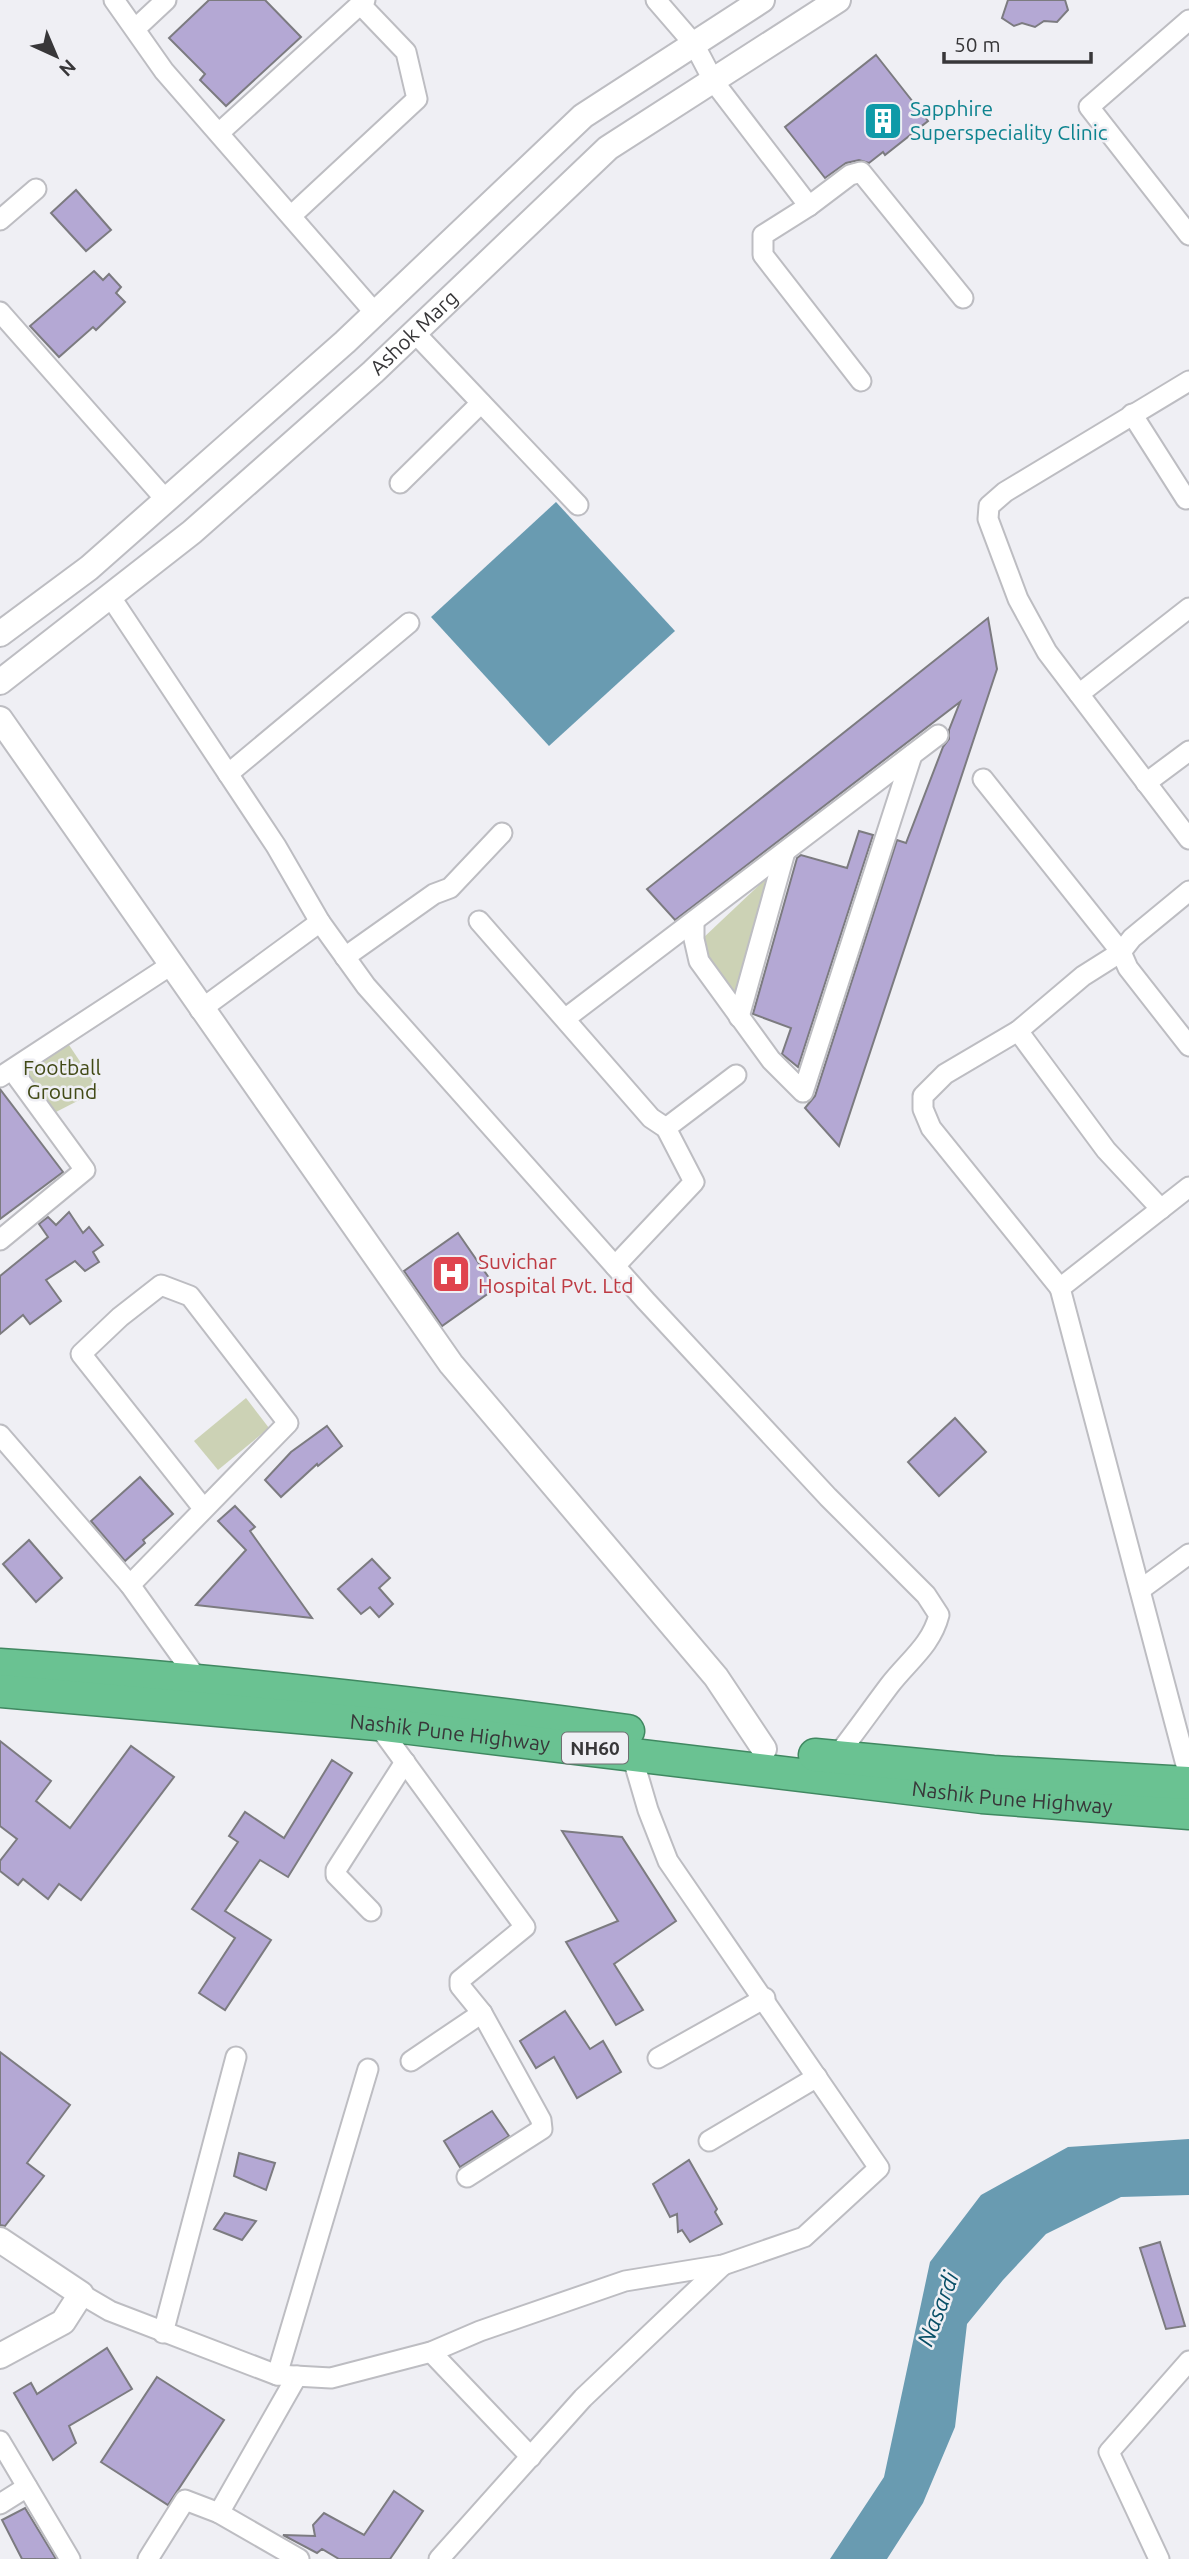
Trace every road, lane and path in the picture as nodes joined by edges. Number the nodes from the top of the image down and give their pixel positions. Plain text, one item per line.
1 (114, 0) edge
2 (166, 0) edge
3 (656, 0) edge
4 (762, 0) edge
5 (838, 0) edge
6 (363, 2) edge
7 (1189, 20) edge
8 (135, 29) junction
9 (694, 44) junction
10 (714, 82) junction
11 (219, 133) junction
12 (36, 189) dead end
13 (809, 206) junction
14 (291, 216) junction
15 (0, 220) edge
16 (1189, 235) edge
17 (963, 298) dead end
18 (0, 312) edge
19 (375, 313) junction
20 (414, 332) junction
21 (861, 381) dead end
22 (1189, 381) edge
23 (481, 403) junction
24 (1132, 414) junction
25 (400, 483) dead end
26 (1186, 499) dead end
27 (166, 500) junction
28 (578, 505) dead end
29 (110, 596) junction
30 (1189, 608) edge
31 (409, 623) dead end
32 (0, 634) edge
33 (0, 682) edge
34 (1079, 694) junction
35 (0, 719) edge
36 (938, 735) dead end
37 (1189, 751) edge
38 (912, 755) junction
39 (228, 774) junction
40 (983, 779) dead end
41 (1146, 783) junction
42 (502, 833) dead end
43 (1189, 839) edge
44 (785, 852) junction
45 (1189, 891) edge
46 (694, 920) junction
47 (479, 921) dead end
48 (320, 922) junction
49 (1121, 952) junction
50 (345, 957) junction
51 (171, 965) junction
52 (200, 1010) junction
53 (565, 1017) junction
54 (739, 1017) junction
55 (1018, 1031) junction
56 (1189, 1046) edge
57 (6, 1074) edge
58 (736, 1075) dead end
59 (666, 1128) junction
60 (1189, 1187) edge
61 (1161, 1209) junction
62 (0, 1240) edge
63 (615, 1266) junction
64 (1060, 1288) junction
65 (0, 1435) edge
66 (203, 1508) junction
67 (1189, 1554) edge
68 (130, 1585) junction
69 (1140, 1590) junction
70 (0, 1665) edge
71 (198, 1680) junction
72 (0, 1691) edge
73 (377, 1724) junction
74 (764, 1749) junction
75 (631, 1752) junction
76 (405, 1762) junction
77 (835, 1768) junction
78 (1189, 1776) edge
79 (1189, 1783) edge
80 (1189, 1813) edge
81 (371, 1911) dead end
82 (765, 1998) junction
83 (482, 2013) junction
84 (236, 2057) dead end
85 (658, 2058) dead end
86 (411, 2061) dead end
87 (368, 2069) dead end
88 (817, 2077) junction
89 (709, 2141) dead end
90 (467, 2177) dead end
91 (0, 2240) edge
92 (723, 2265) junction
93 (81, 2294) junction
94 (163, 2333) junction
95 (432, 2352) junction
96 (0, 2356) edge
97 (1189, 2361) edge
98 (277, 2375) junction
99 (297, 2376) junction
100 (0, 2441) edge
101 (531, 2457) junction
102 (27, 2487) junction
103 (0, 2504) edge
104 (219, 2513) junction
105 (70, 2559) edge
106 (148, 2559) edge
107 (299, 2559) edge
108 (439, 2559) edge
109 (1158, 2559) edge

1 - 8 street
2 - 8 street
3 - 9 street
4 - 9 street, Ashok Marg
5 - 10 street, Ashok Marg
6 - 11 street
6 - 14 street
7 - 16 street
8 - 11 street
9 - 10 street
9 - 19 street, Ashok Marg
10 - 13 street
10 - 20 street, Ashok Marg
11 - 14 street
12 - 15 street
13 - 17 street
13 - 21 street
14 - 19 street
18 - 27 street
19 - 27 street, Ashok Marg
20 - 23 street
20 - 29 street, Ashok Marg
22 - 24 street
23 - 25 street
23 - 28 street
24 - 26 street
24 - 34 street
27 - 32 street, Ashok Marg
29 - 33 street, Ashok Marg
29 - 39 street
30 - 34 street
31 - 39 street
34 - 41 street
35 - 51 street
36 - 38 street
37 - 41 street
38 - 44 street
38 - 54 street
39 - 48 street
40 - 49 street
41 - 43 street
42 - 50 street
44 - 46 street
44 - 54 street
45 - 49 street
46 - 53 street
46 - 54 street
47 - 53 street
48 - 50 street
48 - 52 street
49 - 55 street
49 - 56 street
50 - 63 street
51 - 52 street
51 - 57 street
52 - 74 street
53 - 59 street
55 - 61 street
55 - 64 street
57 - 62 street
58 - 59 street
59 - 63 street
60 - 61 street
61 - 64 street
63 - 77 street
64 - 69 street
65 - 68 street
66 - 66 street
66 - 68 street
67 - 69 street
68 - 71 street
69 - 78 street
70 - 71 highway, Nashik Pune Highway / NH60
71 - 74 highway, Nashik Pune Highway / NH60
72 - 73 highway, Nashik Pune Highway / NH60
73 - 75 highway, Nashik Pune Highway / NH60
73 - 76 street
74 - 77 highway, Nashik Pune Highway / NH60
75 - 77 highway, Nashik Pune Highway / NH60
75 - 82 street
76 - 81 street
76 - 83 street
77 - 79 highway, Nashik Pune Highway / NH60
77 - 80 highway, Nashik Pune Highway / NH60
82 - 85 street
82 - 88 street
83 - 86 street
83 - 90 street
84 - 94 street
87 - 98 street
88 - 89 street
88 - 92 street
91 - 93 street
92 - 95 street
92 - 101 street
93 - 94 street
93 - 96 street
94 - 98 street
95 - 99 street
95 - 101 street
97 - 109 street
98 - 99 street
99 - 104 street
100 - 102 street
101 - 108 street
102 - 103 street
102 - 105 street
104 - 106 street
104 - 107 street

